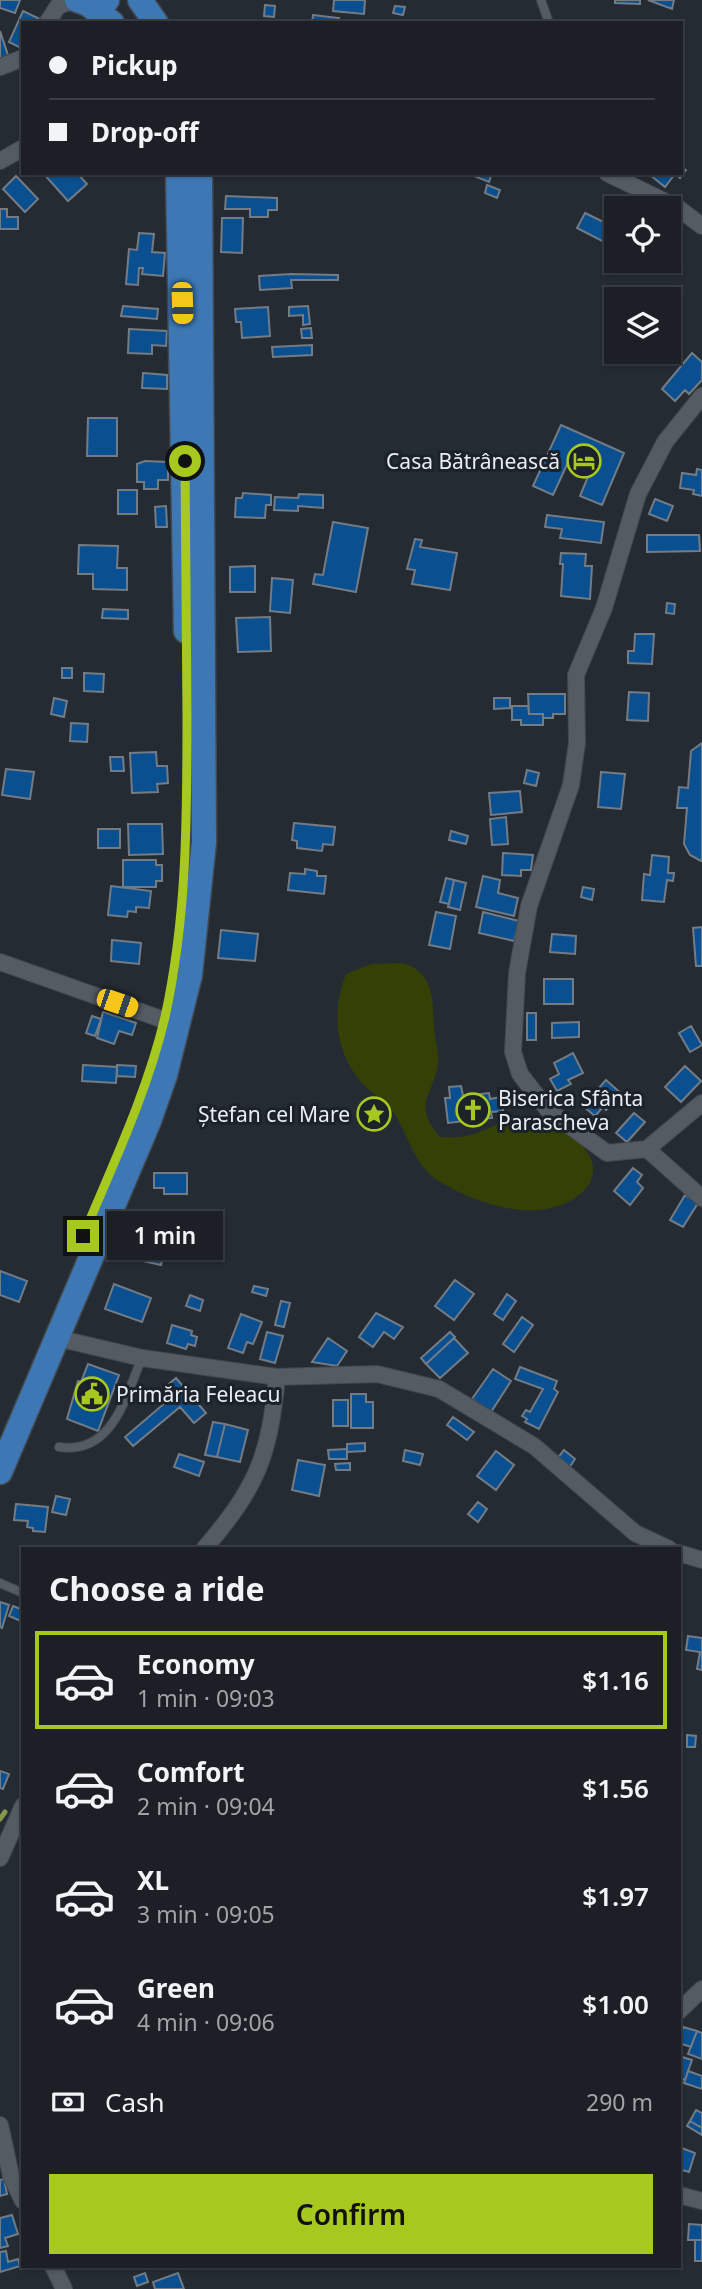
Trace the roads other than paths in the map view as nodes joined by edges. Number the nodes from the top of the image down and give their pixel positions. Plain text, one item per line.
1 (140, 0) edge
2 (541, 0) edge
3 (87, 1) edge
4 (48, 21) edge
5 (110, 21) edge
6 (155, 21) edge
7 (548, 21) edge
8 (21, 59) edge
9 (0, 67) edge
10 (21, 149) edge
11 (0, 161) edge
12 (178, 175) edge
13 (200, 175) edge
14 (611, 175) edge
15 (702, 226) edge
16 (702, 396) edge
17 (0, 962) edge
18 (164, 1020) junction
19 (702, 1103) edge
20 (647, 1149) junction
21 (702, 1198) edge
22 (57, 1338) junction
23 (142, 1358) junction
24 (277, 1377) junction
25 (0, 1429) edge
26 (59, 1447) dead end
27 (0, 1472) edge
28 (209, 1545) edge
29 (665, 1547) edge
30 (681, 1554) edge
31 (702, 1560) edge
32 (0, 1583) edge
33 (21, 1592) edge
34 (21, 1811) edge
35 (0, 1858) edge
36 (702, 1989) edge
37 (681, 2009) edge
38 (0, 2125) edge
39 (681, 2196) edge
40 (21, 2197) edge
41 (702, 2201) edge
42 (54, 2268) edge
43 (64, 2289) edge

1 - 6 main road
2 - 7 lane
3 - 4 street
3 - 5 main road
8 - 9 street
10 - 11 street
12 - 18 main road
13 - 22 main road
14 - 15 street
16 - 20 street
17 - 18 street
18 - 25 main road
19 - 20 street
20 - 21 street
22 - 23 street
22 - 27 main road
23 - 24 street
23 - 26 lane
24 - 28 street
24 - 29 street
30 - 31 street
32 - 33 lane
34 - 35 street
36 - 37 street
38 - 40 street
39 - 41 street
42 - 43 street

